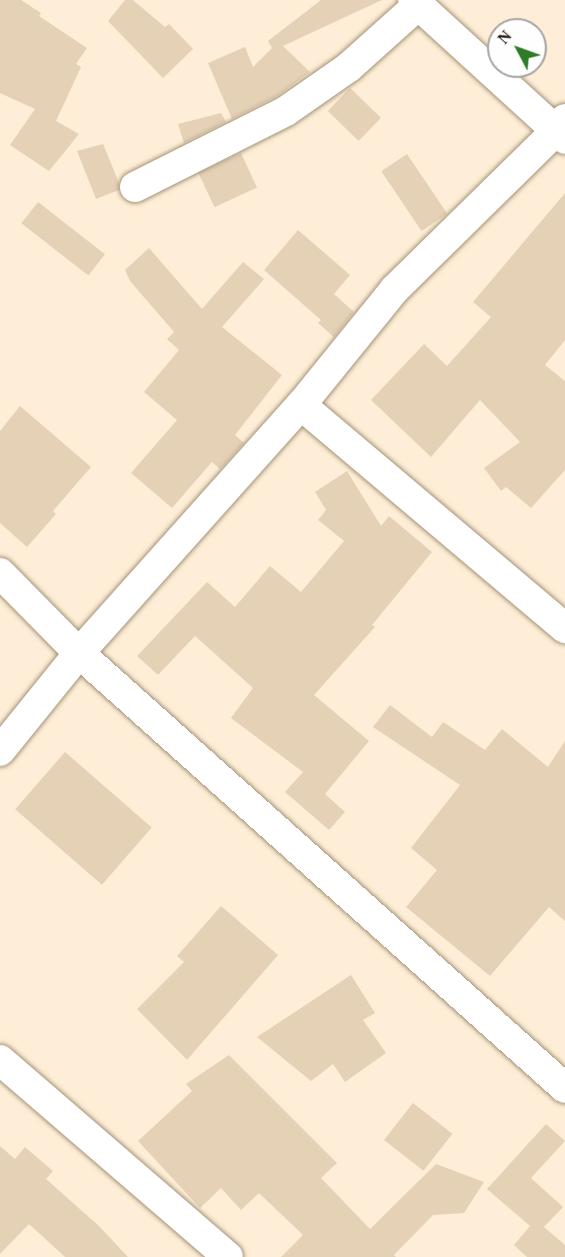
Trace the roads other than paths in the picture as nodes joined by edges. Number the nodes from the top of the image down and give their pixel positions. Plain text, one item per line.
1 (416, 2) edge
2 (562, 129) edge
3 (135, 187) dead end
4 (301, 405) junction
5 (0, 573) edge
6 (565, 628) edge
7 (79, 653) junction
8 (0, 751) edge
9 (0, 1060) edge
10 (565, 1089) edge
11 (228, 1257) edge

1 - 2 street
1 - 3 street
2 - 4 street
4 - 6 street
4 - 7 street
5 - 7 street
7 - 8 street
7 - 10 street
9 - 11 street

